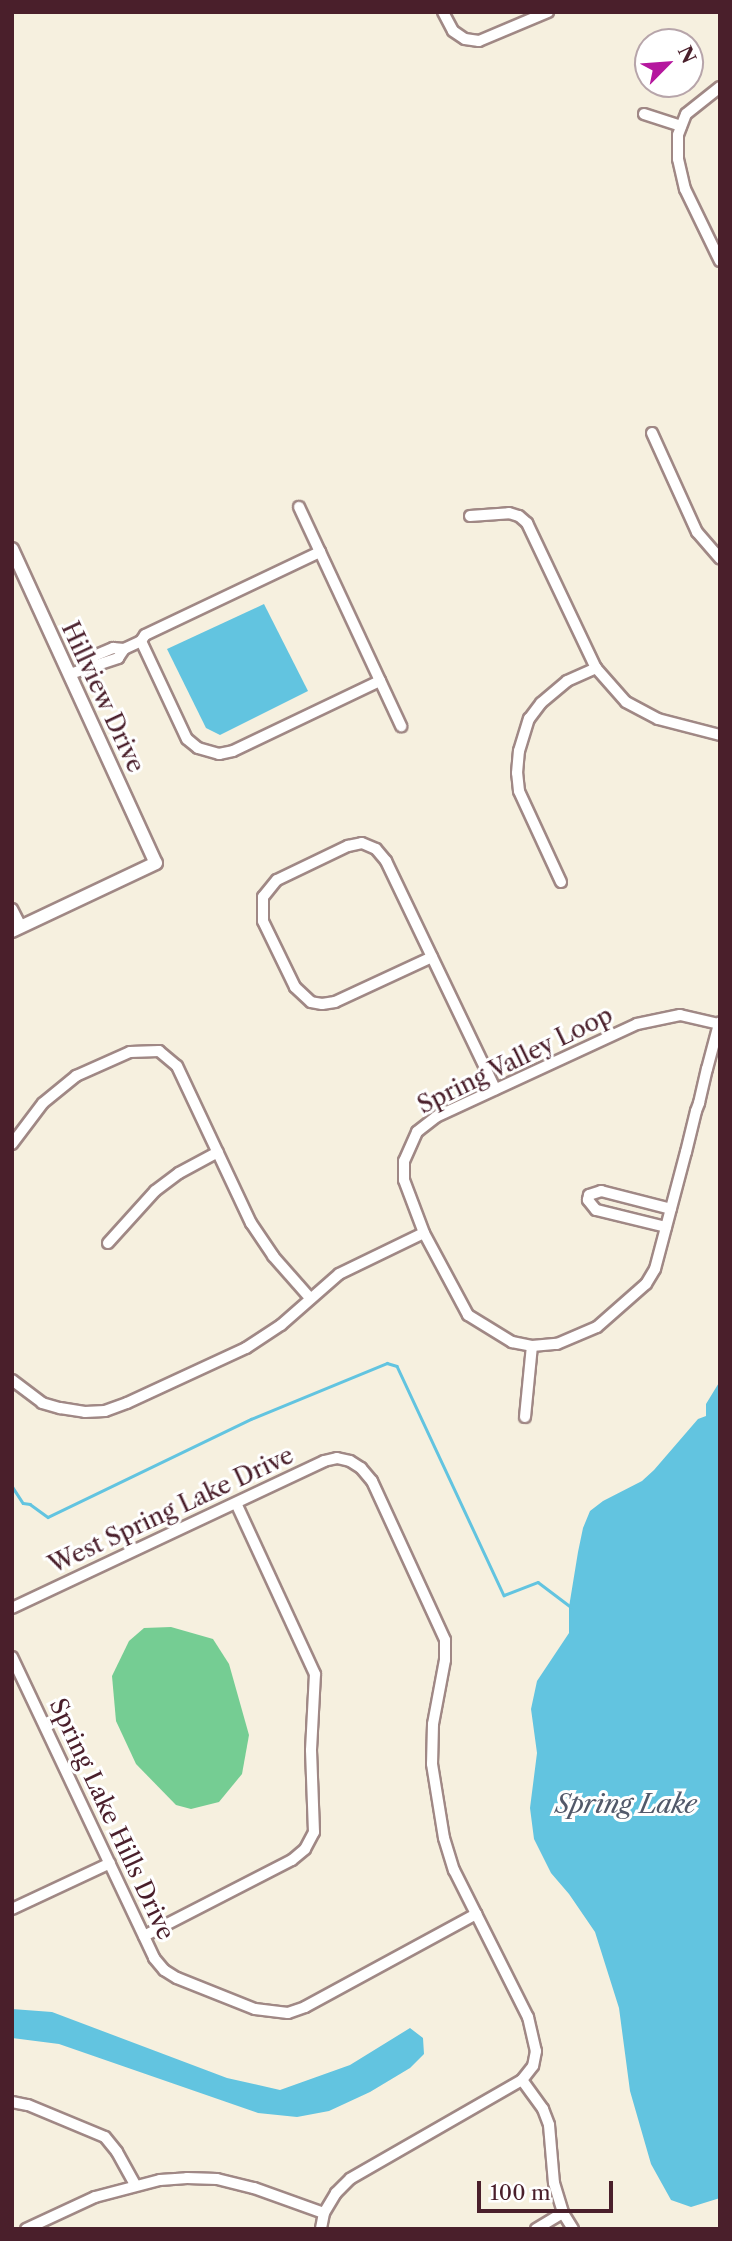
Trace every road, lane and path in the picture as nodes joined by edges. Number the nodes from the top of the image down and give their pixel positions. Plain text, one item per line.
1 (443, 12) edge
2 (548, 12) edge
3 (720, 87) edge
4 (643, 114) dead end
5 (681, 126) junction
6 (720, 261) edge
7 (652, 433) dead end
8 (299, 507) dead end
9 (470, 516) dead end
10 (12, 549) edge
11 (320, 552) junction
12 (720, 558) edge
13 (141, 641) junction
14 (596, 668) junction
15 (70, 674) junction
16 (380, 681) junction
17 (401, 726) dead end
18 (720, 735) edge
19 (561, 882) dead end
20 (12, 909) edge
21 (17, 929) edge
22 (432, 957) junction
23 (719, 1023) edge
24 (495, 1089) junction
25 (12, 1144) edge
26 (218, 1152) junction
27 (671, 1209) junction
28 (666, 1227) junction
29 (424, 1233) junction
30 (108, 1243) dead end
31 (310, 1298) junction
32 (532, 1346) junction
33 (12, 1380) edge
34 (525, 1417) dead end
35 (236, 1503) junction
36 (12, 1608) edge
37 (12, 1657) edge
38 (110, 1863) junction
39 (12, 1909) edge
40 (476, 1914) junction
41 (144, 1936) junction
42 (522, 2080) junction
43 (12, 2102) edge
44 (135, 2185) junction
45 (324, 2213) junction
46 (563, 2213) junction
47 (26, 2229) edge
48 (321, 2229) edge
49 (536, 2229) edge
50 (573, 2229) edge

1 - 2 street
3 - 5 street
4 - 5 street
5 - 6 street
7 - 12 street
8 - 11 street
9 - 14 street
10 - 15 street, Hillview Drive
11 - 13 street
11 - 16 street
13 - 15 street
13 - 16 street
14 - 18 street
14 - 19 street
15 - 21 street, Hillview Drive
16 - 17 street
20 - 21 street
22 - 22 street
22 - 24 street
23 - 24 street, Spring Valley Loop
23 - 27 street, Spring Valley Loop
24 - 29 street, Spring Valley Loop
25 - 26 street
26 - 30 street
26 - 31 street
27 - 28 street, Spring Valley Loop
27 - 28 street
28 - 32 street, Spring Valley Loop
29 - 31 street
29 - 32 street, Spring Valley Loop
31 - 33 street
32 - 34 street
35 - 36 street, West Spring Lake Drive
35 - 40 street, West Spring Lake Drive
35 - 41 street
37 - 38 street, Spring Lake Hills Drive
38 - 39 street
38 - 41 street, Spring Lake Hills Drive
40 - 41 street, Spring Lake Hills Drive
40 - 42 street
42 - 45 street
42 - 46 street
43 - 44 street
44 - 45 street
44 - 47 street
45 - 48 street
46 - 49 street
46 - 50 street

